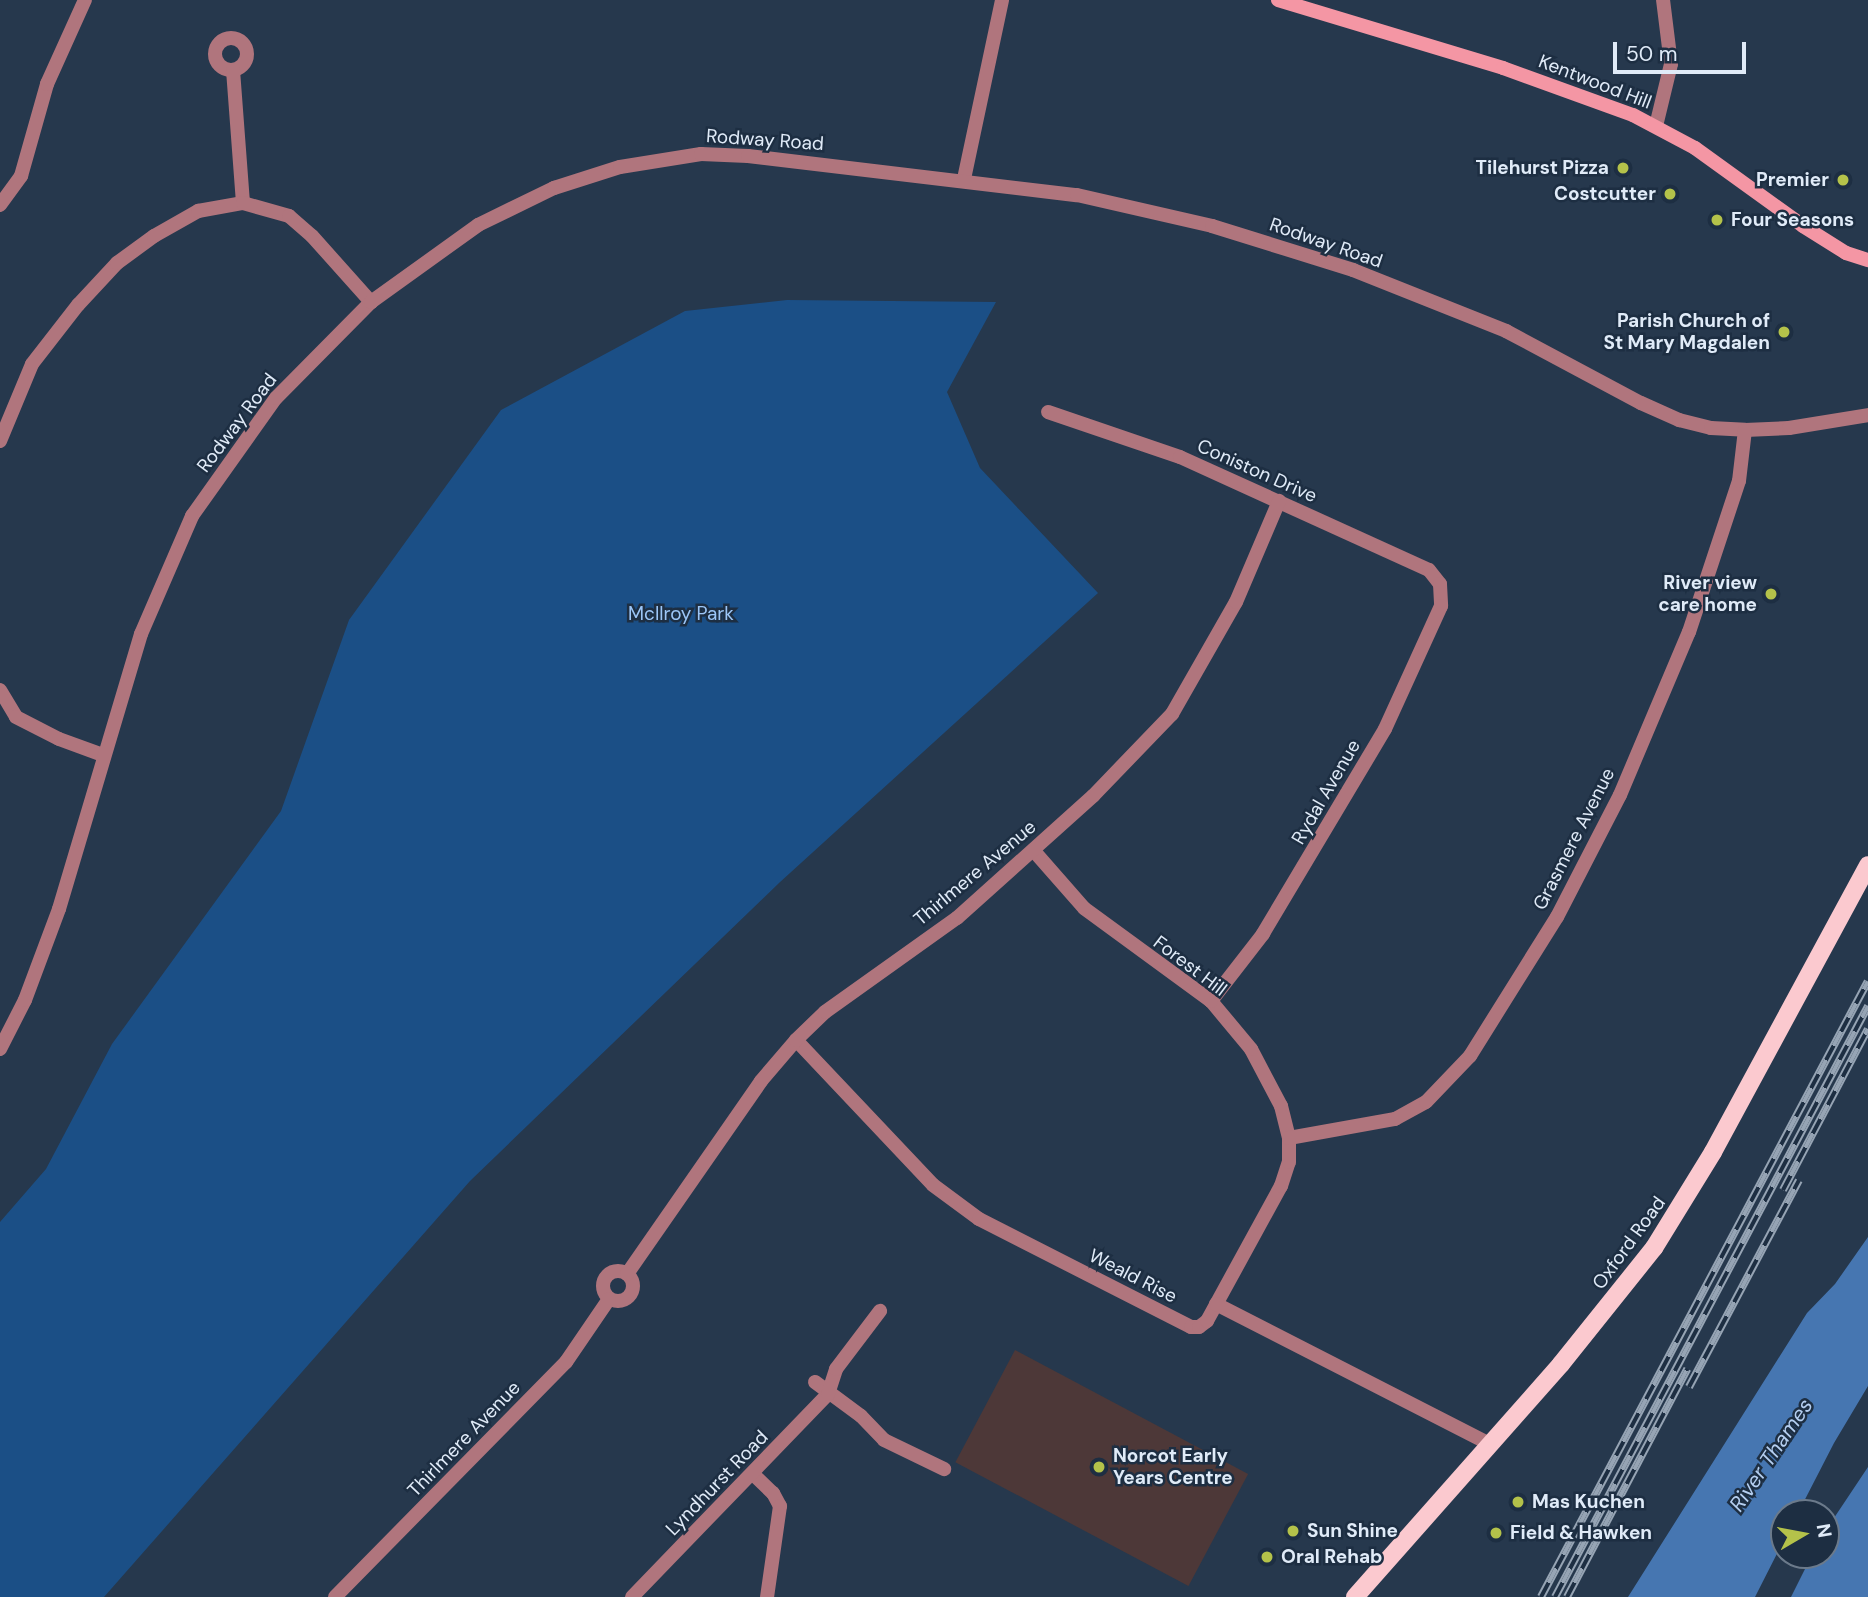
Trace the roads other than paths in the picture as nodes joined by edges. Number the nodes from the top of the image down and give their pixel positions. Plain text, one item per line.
1 (85, 0) edge
2 (1002, 0) edge
3 (1663, 0) edge
4 (1283, 1) edge
5 (233, 70) dead end
6 (1656, 126) junction
7 (964, 179) junction
8 (243, 202) junction
9 (0, 205) edge
10 (1868, 260) edge
11 (371, 302) junction
12 (1048, 412) dead end
13 (1863, 416) edge
14 (1745, 430) junction
15 (0, 441) edge
16 (1279, 501) junction
17 (1440, 584) joint
18 (0, 690) edge
19 (103, 755) junction
20 (1032, 850) junction
21 (1868, 865) edge
22 (1210, 1001) junction
23 (796, 1040) junction
24 (0, 1049) edge
25 (1289, 1138) junction
26 (627, 1274) junction
27 (609, 1299) junction
28 (1216, 1304) junction
29 (880, 1311) dead end
30 (815, 1382) dead end
31 (828, 1394) junction
32 (1490, 1444) junction
33 (944, 1469) dead end
34 (753, 1474) junction
35 (335, 1597) edge
36 (632, 1597) edge
37 (767, 1597) edge
38 (1355, 1597) edge

1 - 9 street
2 - 7 street
3 - 6 street
4 - 6 street, Kentwood Hill
5 - 8 street
6 - 10 street, Kentwood Hill
7 - 11 street, Rodway Road
7 - 14 street, Rodway Road
8 - 11 street
8 - 15 street
11 - 19 street, Rodway Road
12 - 16 street, Coniston Drive
13 - 14 street, Rodway Road
14 - 25 street, Grasmere Avenue
16 - 17 street, Coniston Drive
16 - 20 street, Thirlmere Avenue
17 - 22 street, Rydal Avenue
18 - 19 street
19 - 24 street, Rodway Road
20 - 22 street, Forest Hill
20 - 23 street, Thirlmere Avenue
21 - 32 main road, Oxford Road
22 - 25 street, Forest Hill
23 - 26 street, Thirlmere Avenue
23 - 28 street, Weald Rise
25 - 28 street, Weald Rise
26 - 27 street, Thirlmere Avenue
26 - 27 street, Thirlmere Avenue
27 - 35 street, Thirlmere Avenue
28 - 32 street
29 - 31 street, Lyndhurst Road
30 - 31 street
31 - 33 street
31 - 34 street, Lyndhurst Road
32 - 38 main road, Oxford Road
34 - 36 street, Lyndhurst Road
34 - 37 street

